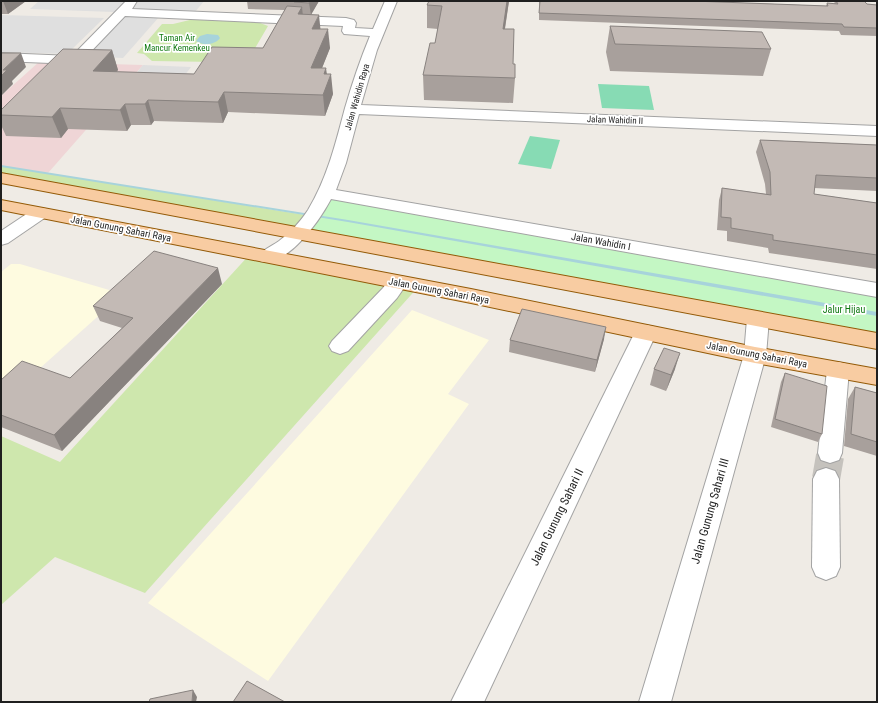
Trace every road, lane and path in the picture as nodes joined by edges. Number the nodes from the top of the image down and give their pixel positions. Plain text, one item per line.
1 (133, 1) edge
2 (391, 1) edge
3 (122, 12) junction
4 (358, 15) dead end
5 (310, 19) junction
6 (378, 33) junction
7 (1, 57) edge
8 (352, 109) junction
9 (877, 132) edge
10 (1, 178) edge
11 (325, 193) junction
12 (1, 205) edge
13 (40, 213) junction
14 (307, 223) junction
15 (1, 239) edge
16 (267, 257) junction
17 (398, 282) junction
18 (877, 290) edge
19 (758, 319) junction
20 (646, 332) junction
21 (877, 341) edge
22 (340, 346) dead end
23 (755, 355) junction
24 (838, 370) junction
25 (877, 377) edge
26 (830, 453) tunnel mouth
27 (826, 480) tunnel mouth
28 (826, 567) dead end
29 (467, 702) edge
30 (655, 702) edge

1 - 3 street
2 - 6 street, Jalan Wahidin Raya
3 - 5 street
3 - 7 street
4 - 5 street
5 - 6 street
6 - 8 street, Jalan Wahidin Raya
8 - 9 street, Jalan Wahidin II
8 - 11 street, Jalan Wahidin Raya
10 - 14 main road
11 - 14 street, Jalan Wahidin Raya
11 - 18 street, Jalan Wahidin I
12 - 13 main road, Jalan Gunung Sahari Raya
13 - 15 street
13 - 16 main road, Jalan Gunung Sahari Raya
14 - 16 street, Jalan Wahidin Raya
14 - 19 main road
16 - 17 main road, Jalan Gunung Sahari Raya
17 - 20 main road, Jalan Gunung Sahari Raya
17 - 22 street
19 - 21 main road
19 - 23 street, Jalan Gunung Sahari III
20 - 23 main road, Jalan Gunung Sahari Raya
20 - 29 street, Jalan Gunung Sahari II
23 - 24 main road, Jalan Gunung Sahari Raya
23 - 30 street, Jalan Gunung Sahari III
24 - 25 main road, Jalan Gunung Sahari Raya
24 - 26 street
27 - 28 street

